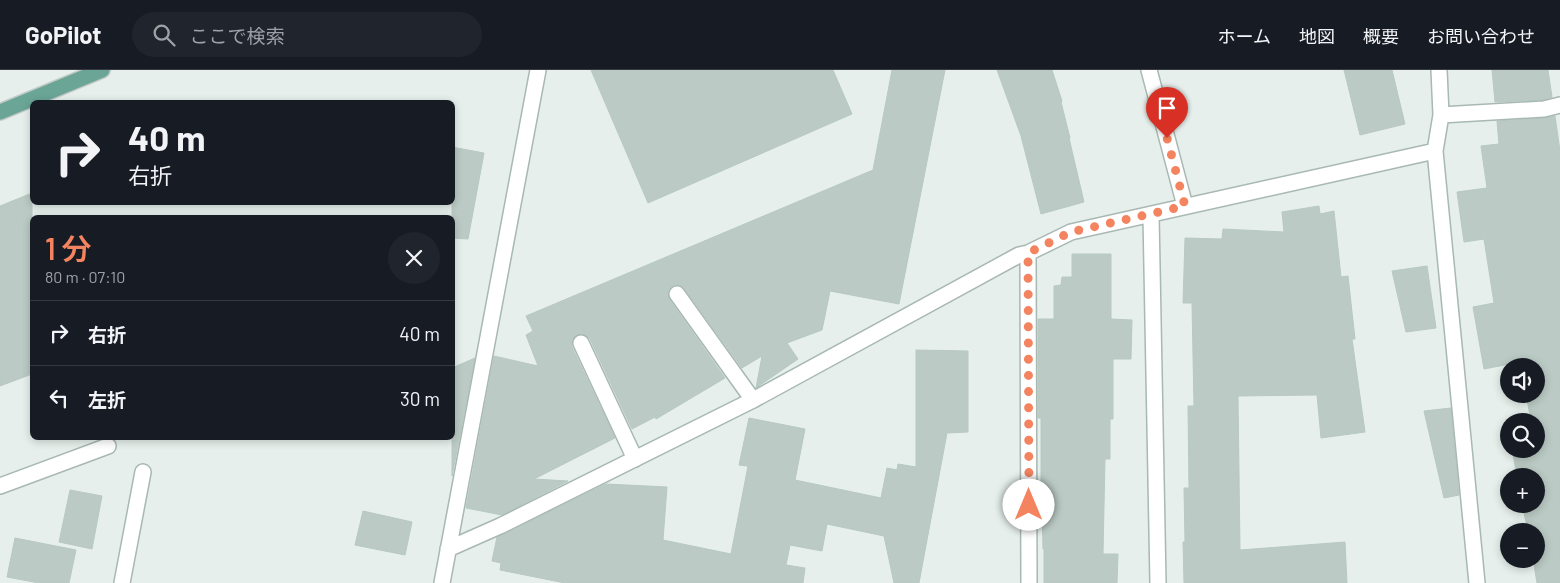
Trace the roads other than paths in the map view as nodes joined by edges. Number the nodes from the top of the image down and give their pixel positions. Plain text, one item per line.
1 (102, 70) edge
2 (538, 70) edge
3 (1149, 70) edge
4 (1439, 70) edge
5 (1560, 105) edge
6 (0, 112) edge
7 (1441, 114) junction
8 (1435, 151) junction
9 (1185, 206) junction
10 (1151, 216) junction
11 (1028, 253) junction
12 (677, 294) dead end
13 (581, 343) dead end
14 (753, 400) junction
15 (108, 446) dead end
16 (635, 459) junction
17 (143, 472) dead end
18 (0, 486) edge
19 (448, 549) junction
20 (122, 583) edge
21 (442, 583) edge
22 (1029, 583) edge
23 (1158, 583) edge
24 (1477, 583) edge

1 - 6 main road
2 - 19 street
3 - 9 street
4 - 7 street
5 - 7 street
7 - 8 street
8 - 9 street
8 - 24 street
9 - 10 street
10 - 11 street
10 - 23 street
11 - 14 street
11 - 22 street
12 - 14 street
13 - 16 street
14 - 16 street
15 - 18 street
16 - 19 street
17 - 20 street
19 - 21 street

